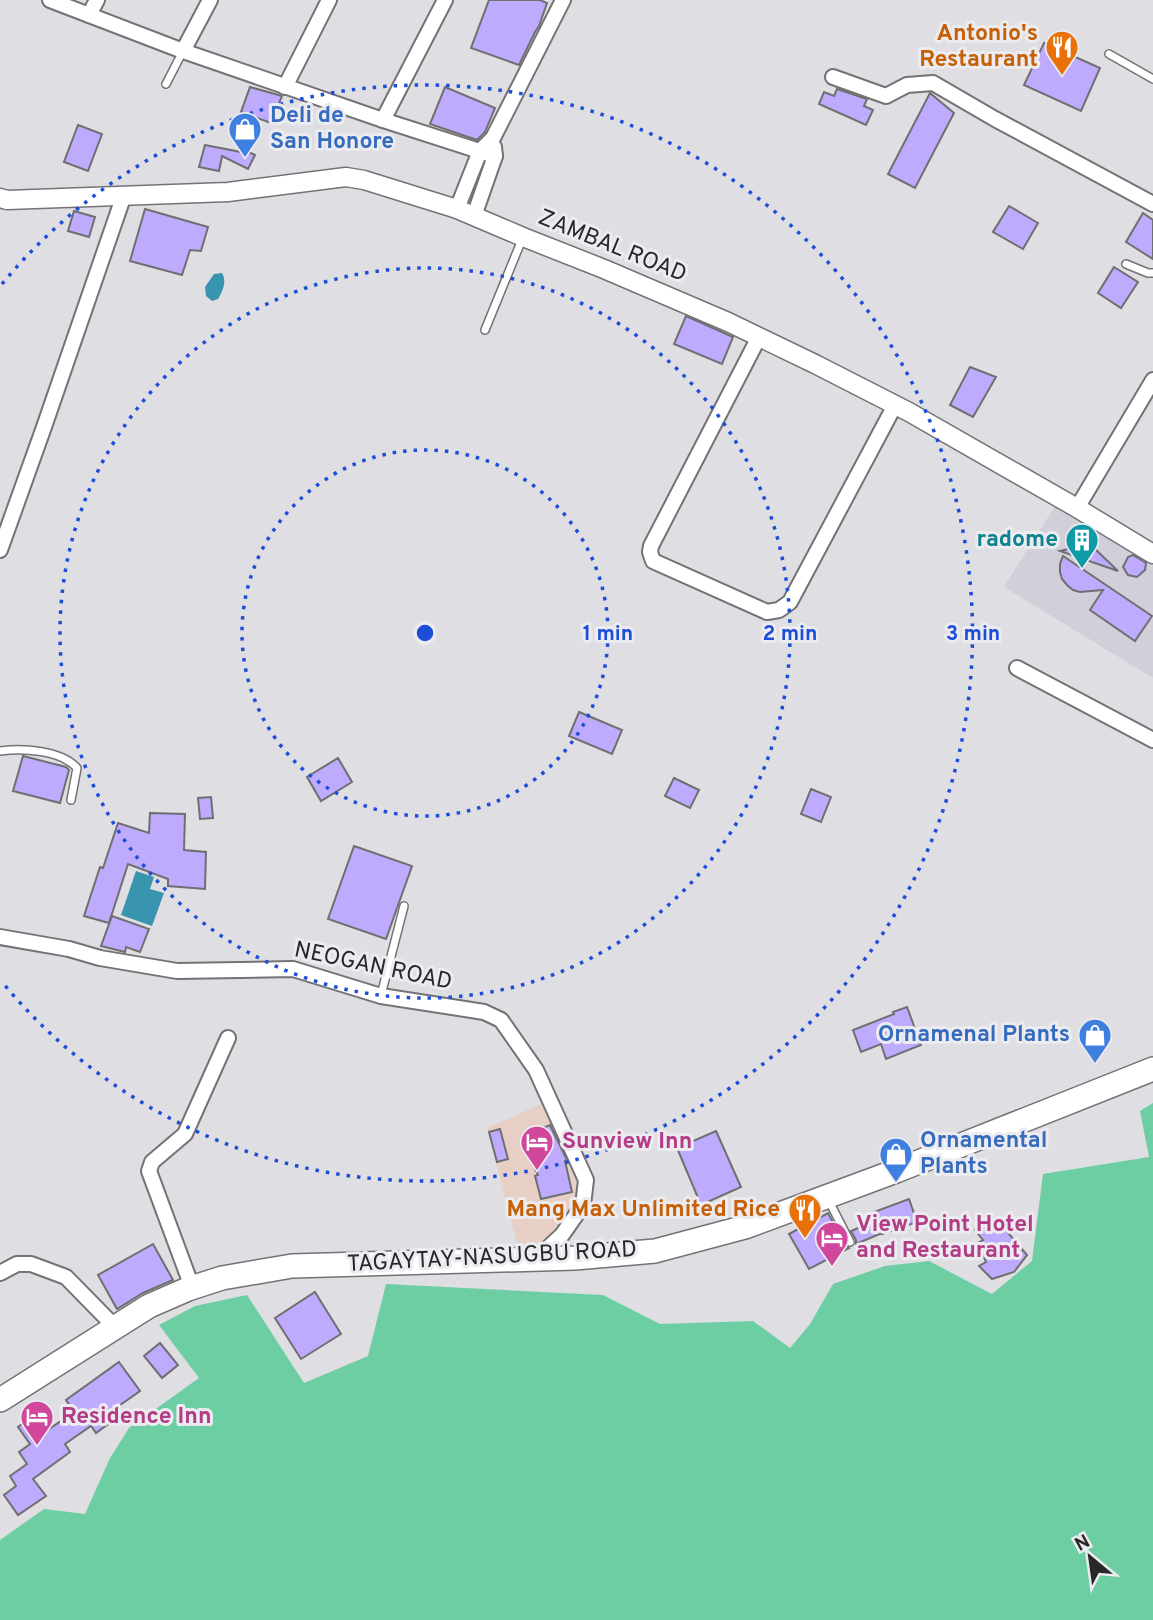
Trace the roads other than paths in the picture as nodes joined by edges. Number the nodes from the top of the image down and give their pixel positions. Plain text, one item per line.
1 (50, 0) edge
2 (97, 0) edge
3 (209, 0) edge
4 (328, 0) edge
5 (445, 0) edge
6 (563, 0) edge
7 (89, 15) junction
8 (183, 51) junction
9 (1109, 54) dead end
10 (833, 77) dead end
11 (1153, 79) edge
12 (166, 83) dead end
13 (285, 87) junction
14 (383, 120) junction
15 (487, 153) junction
16 (124, 195) junction
17 (0, 198) edge
18 (1153, 205) edge
19 (457, 209) junction
20 (474, 216) junction
21 (523, 237) junction
22 (1126, 264) dead end
23 (1153, 273) edge
24 (485, 330) dead end
25 (759, 337) junction
26 (1153, 380) edge
27 (895, 405) junction
28 (1077, 508) junction
29 (0, 550) edge
30 (1153, 554) edge
31 (1017, 668) dead end
32 (1153, 740) edge
33 (0, 751) edge
34 (71, 800) dead end
35 (404, 906) dead end
36 (0, 937) edge
37 (381, 996) junction
38 (229, 1038) dead end
39 (1153, 1069) edge
40 (827, 1197) junction
41 (850, 1242) dead end
42 (536, 1259) junction
43 (0, 1273) edge
44 (192, 1287) junction
45 (115, 1327) junction
46 (0, 1400) edge

1 - 7 street
2 - 7 street
3 - 8 street
4 - 13 street
5 - 14 street
6 - 15 street
7 - 8 street
8 - 12 lane
8 - 13 street
9 - 11 lane
10 - 18 street
13 - 14 street
14 - 15 street
15 - 19 street
15 - 20 street
16 - 17 street, ZAMBAL ROAD
16 - 19 street, ZAMBAL ROAD
16 - 29 street
19 - 20 street, ZAMBAL ROAD
20 - 21 street, ZAMBAL ROAD
21 - 24 lane
21 - 25 street, ZAMBAL ROAD
22 - 23 lane
25 - 27 street, ZAMBAL ROAD
25 - 27 street
26 - 28 street
27 - 28 street, ZAMBAL ROAD
28 - 30 street, ZAMBAL ROAD
31 - 32 street
33 - 34 lane
35 - 37 lane
36 - 37 street, NEOGAN ROAD
37 - 42 street, NEOGAN ROAD
38 - 44 street
39 - 40 main road, TAGAYTAY-NASUGBU ROAD
40 - 41 lane
40 - 42 main road, TAGAYTAY-NASUGBU ROAD
42 - 44 main road, TAGAYTAY-NASUGBU ROAD
43 - 45 street
44 - 45 main road, TAGAYTAY-NASUGBU ROAD
45 - 46 main road, TAGAYTAY-NASUGBU ROAD

